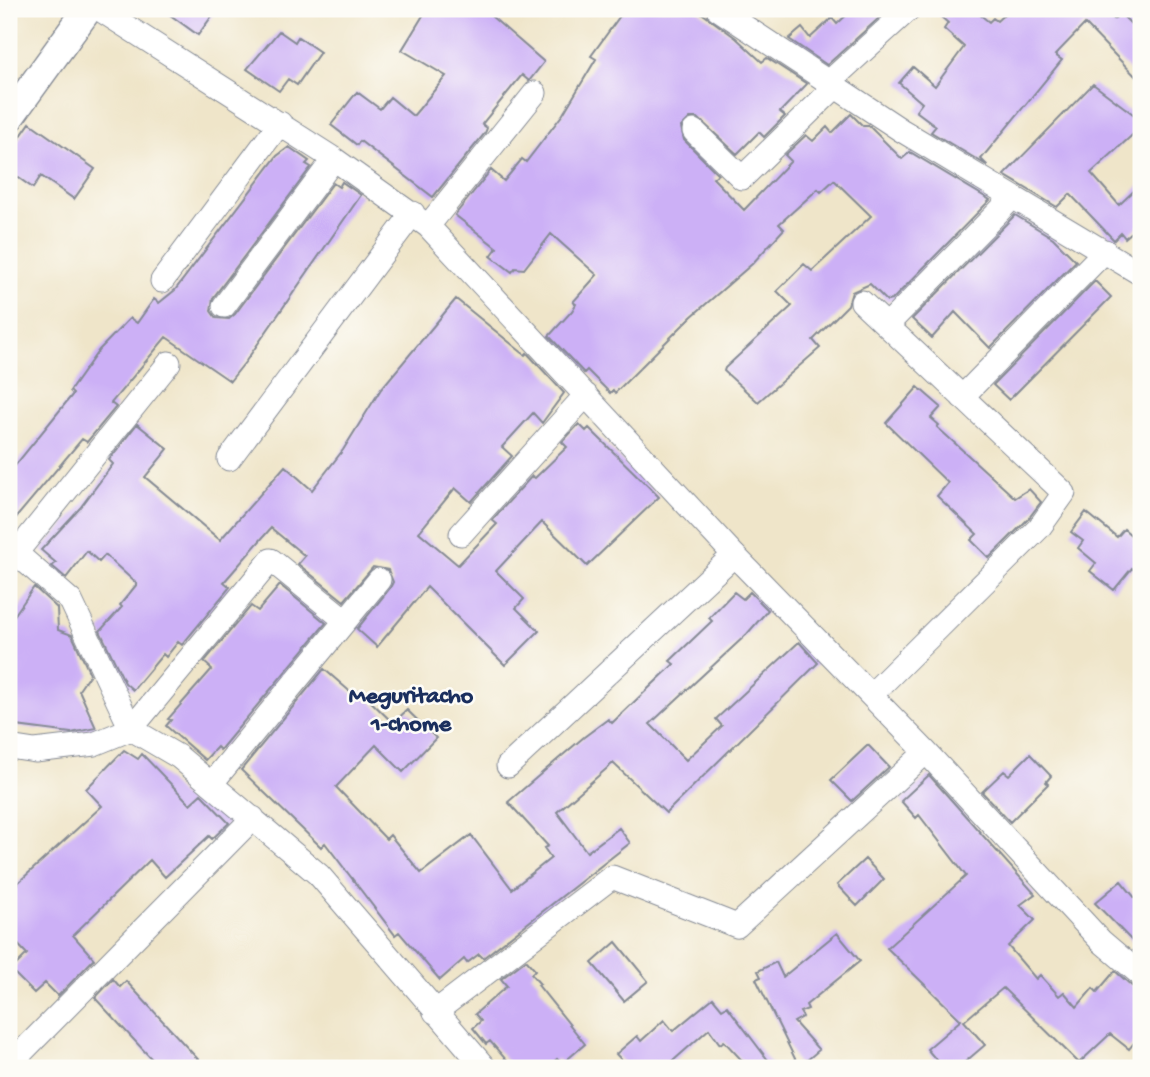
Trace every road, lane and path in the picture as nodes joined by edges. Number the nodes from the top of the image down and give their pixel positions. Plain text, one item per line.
1 (88, 9) edge
2 (99, 9) edge
3 (718, 9) edge
4 (909, 9) edge
5 (833, 84) junction
6 (536, 93) dead end
7 (9, 118) edge
8 (279, 123) junction
9 (694, 131) dead end
10 (334, 159) junction
11 (1012, 198) junction
12 (421, 220) junction
13 (1105, 251) junction
14 (1141, 274) edge
15 (162, 281) dead end
16 (862, 302) dead end
17 (224, 306) dead end
18 (887, 326) junction
19 (169, 363) dead end
20 (586, 395) junction
21 (962, 397) junction
22 (229, 459) dead end
23 (461, 534) dead end
24 (12, 550) edge
25 (734, 555) junction
26 (379, 580) dead end
27 (345, 620) junction
28 (872, 695) junction
29 (131, 729) junction
30 (9, 747) edge
31 (926, 752) junction
32 (508, 766) dead end
33 (211, 783) junction
34 (253, 818) junction
35 (1141, 975) edge
36 (435, 1012) junction
37 (9, 1065) edge
38 (485, 1068) edge

1 - 7 street
2 - 8 street
3 - 5 street
4 - 5 street
5 - 9 street
5 - 11 street
6 - 12 street
8 - 10 street
8 - 15 street
10 - 12 street
10 - 17 street
11 - 13 street
11 - 18 street
12 - 20 street
12 - 22 street
13 - 14 street
13 - 21 street
16 - 18 street
18 - 21 street
19 - 24 street
20 - 23 street
20 - 25 street
21 - 28 street
24 - 29 street
25 - 28 street
25 - 32 street
26 - 27 street
27 - 29 street
27 - 33 street
28 - 31 street
29 - 30 street
29 - 33 street
31 - 35 street
31 - 36 street
33 - 34 street
34 - 36 street
34 - 37 street
36 - 38 street

